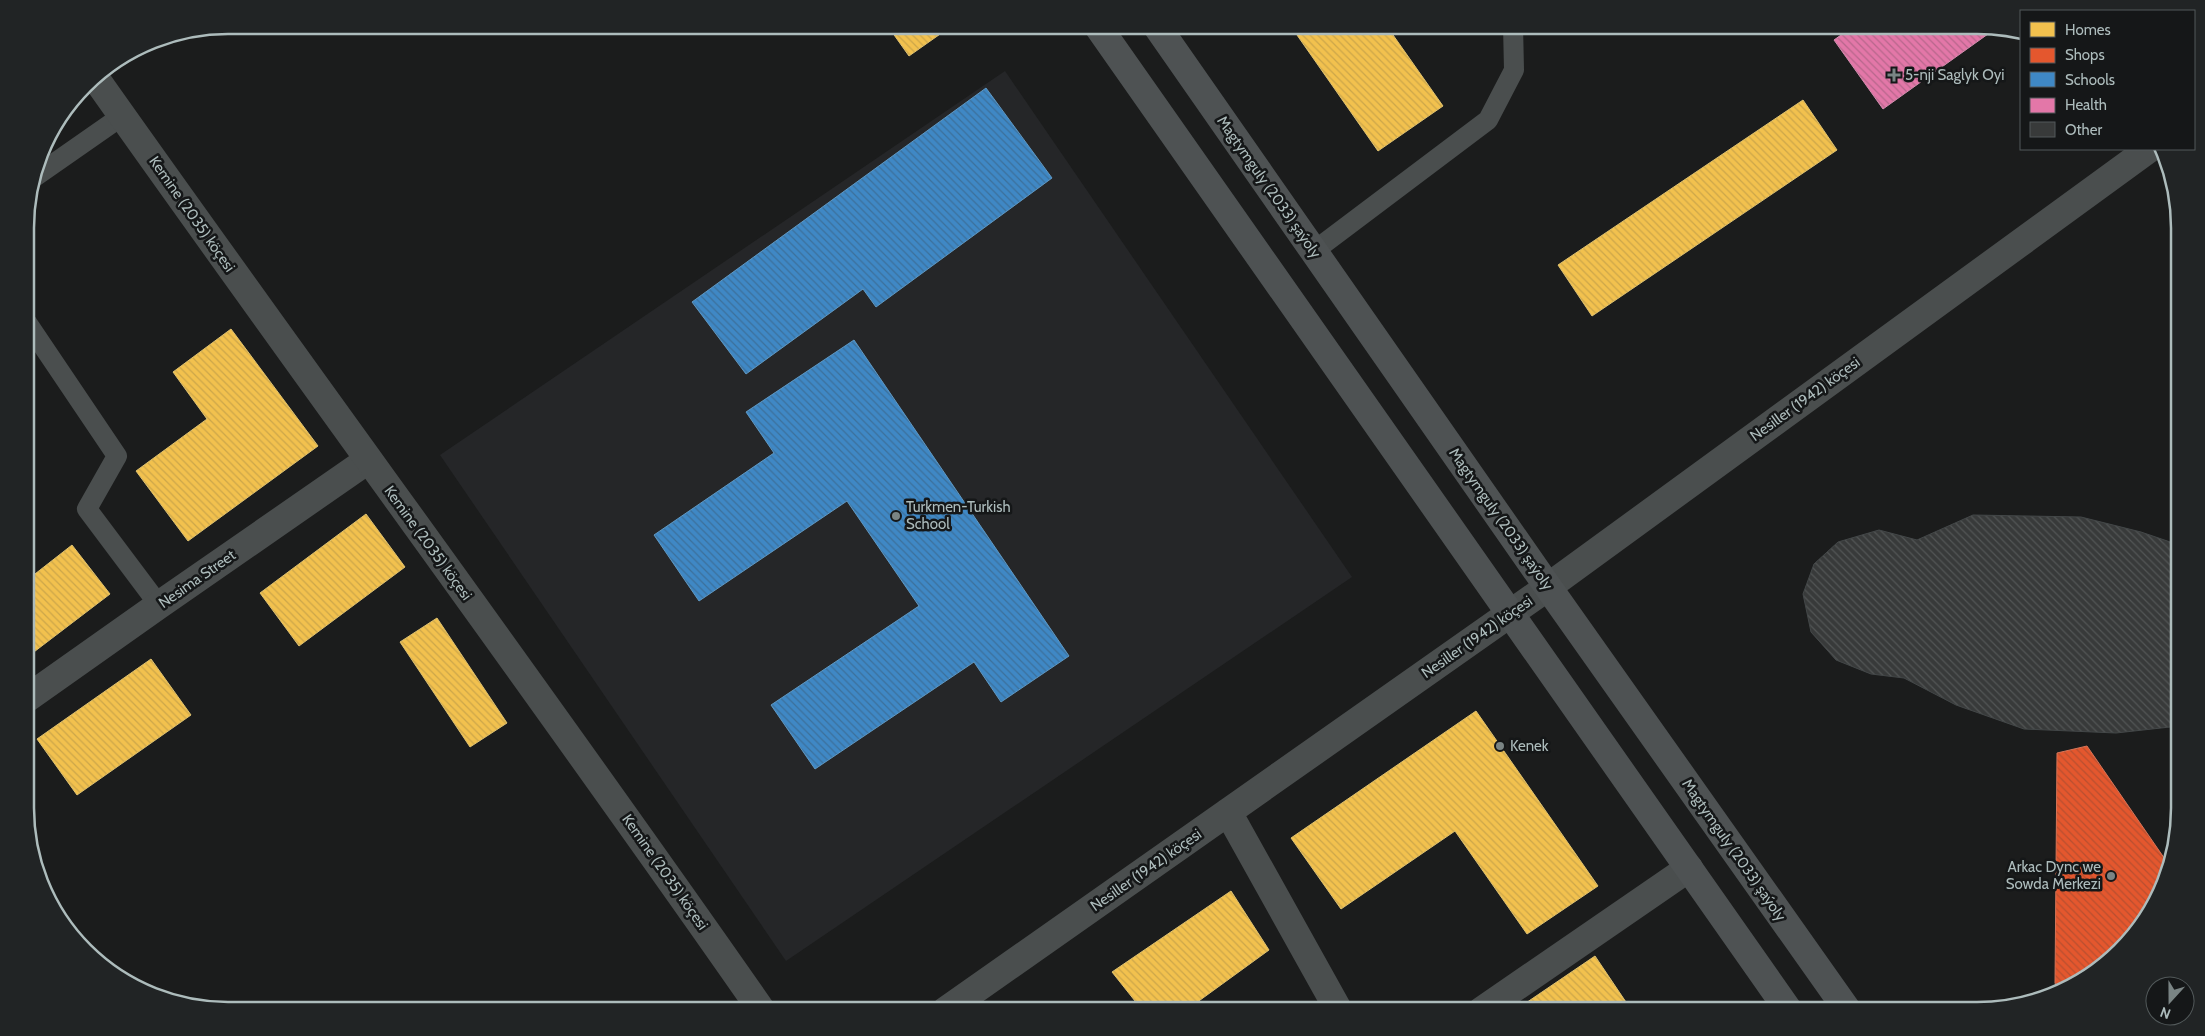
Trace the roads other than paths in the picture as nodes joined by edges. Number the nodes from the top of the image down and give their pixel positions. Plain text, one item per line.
1 (1104, 34) edge
2 (1162, 34) edge
3 (1513, 34) edge
4 (99, 83) edge
5 (122, 116) junction
6 (2148, 150) edge
7 (42, 172) edge
8 (1314, 251) junction
9 (34, 333) edge
10 (368, 460) junction
11 (1548, 586) junction
12 (159, 605) junction
13 (1510, 613) junction
14 (34, 693) edge
15 (1228, 812) junction
16 (1689, 868) junction
17 (756, 1002) edge
18 (958, 1002) edge
19 (1334, 1002) edge
20 (1494, 1002) edge
21 (1783, 1002) edge
22 (1842, 1002) edge

1 - 13 main road
2 - 8 main road, Magtymguly (2033) şaýoly
3 - 8 lane
4 - 5 street, Kemine (2035) köçesi
5 - 7 lane
5 - 10 street, Kemine (2035) köçesi
6 - 11 street, Nesiller (1942) köçesi
8 - 11 main road, Magtymguly (2033) şaýoly
9 - 12 lane
10 - 12 street, Nesima Street
10 - 17 street, Kemine (2035) köçesi
11 - 13 street, Nesiller (1942) köçesi
11 - 22 main road, Magtymguly (2033) şaýoly
12 - 14 street, Nesima Street
13 - 15 street, Nesiller (1942) köçesi
13 - 16 main road
15 - 18 street, Nesiller (1942) köçesi
15 - 19 street
16 - 20 street
16 - 21 main road

